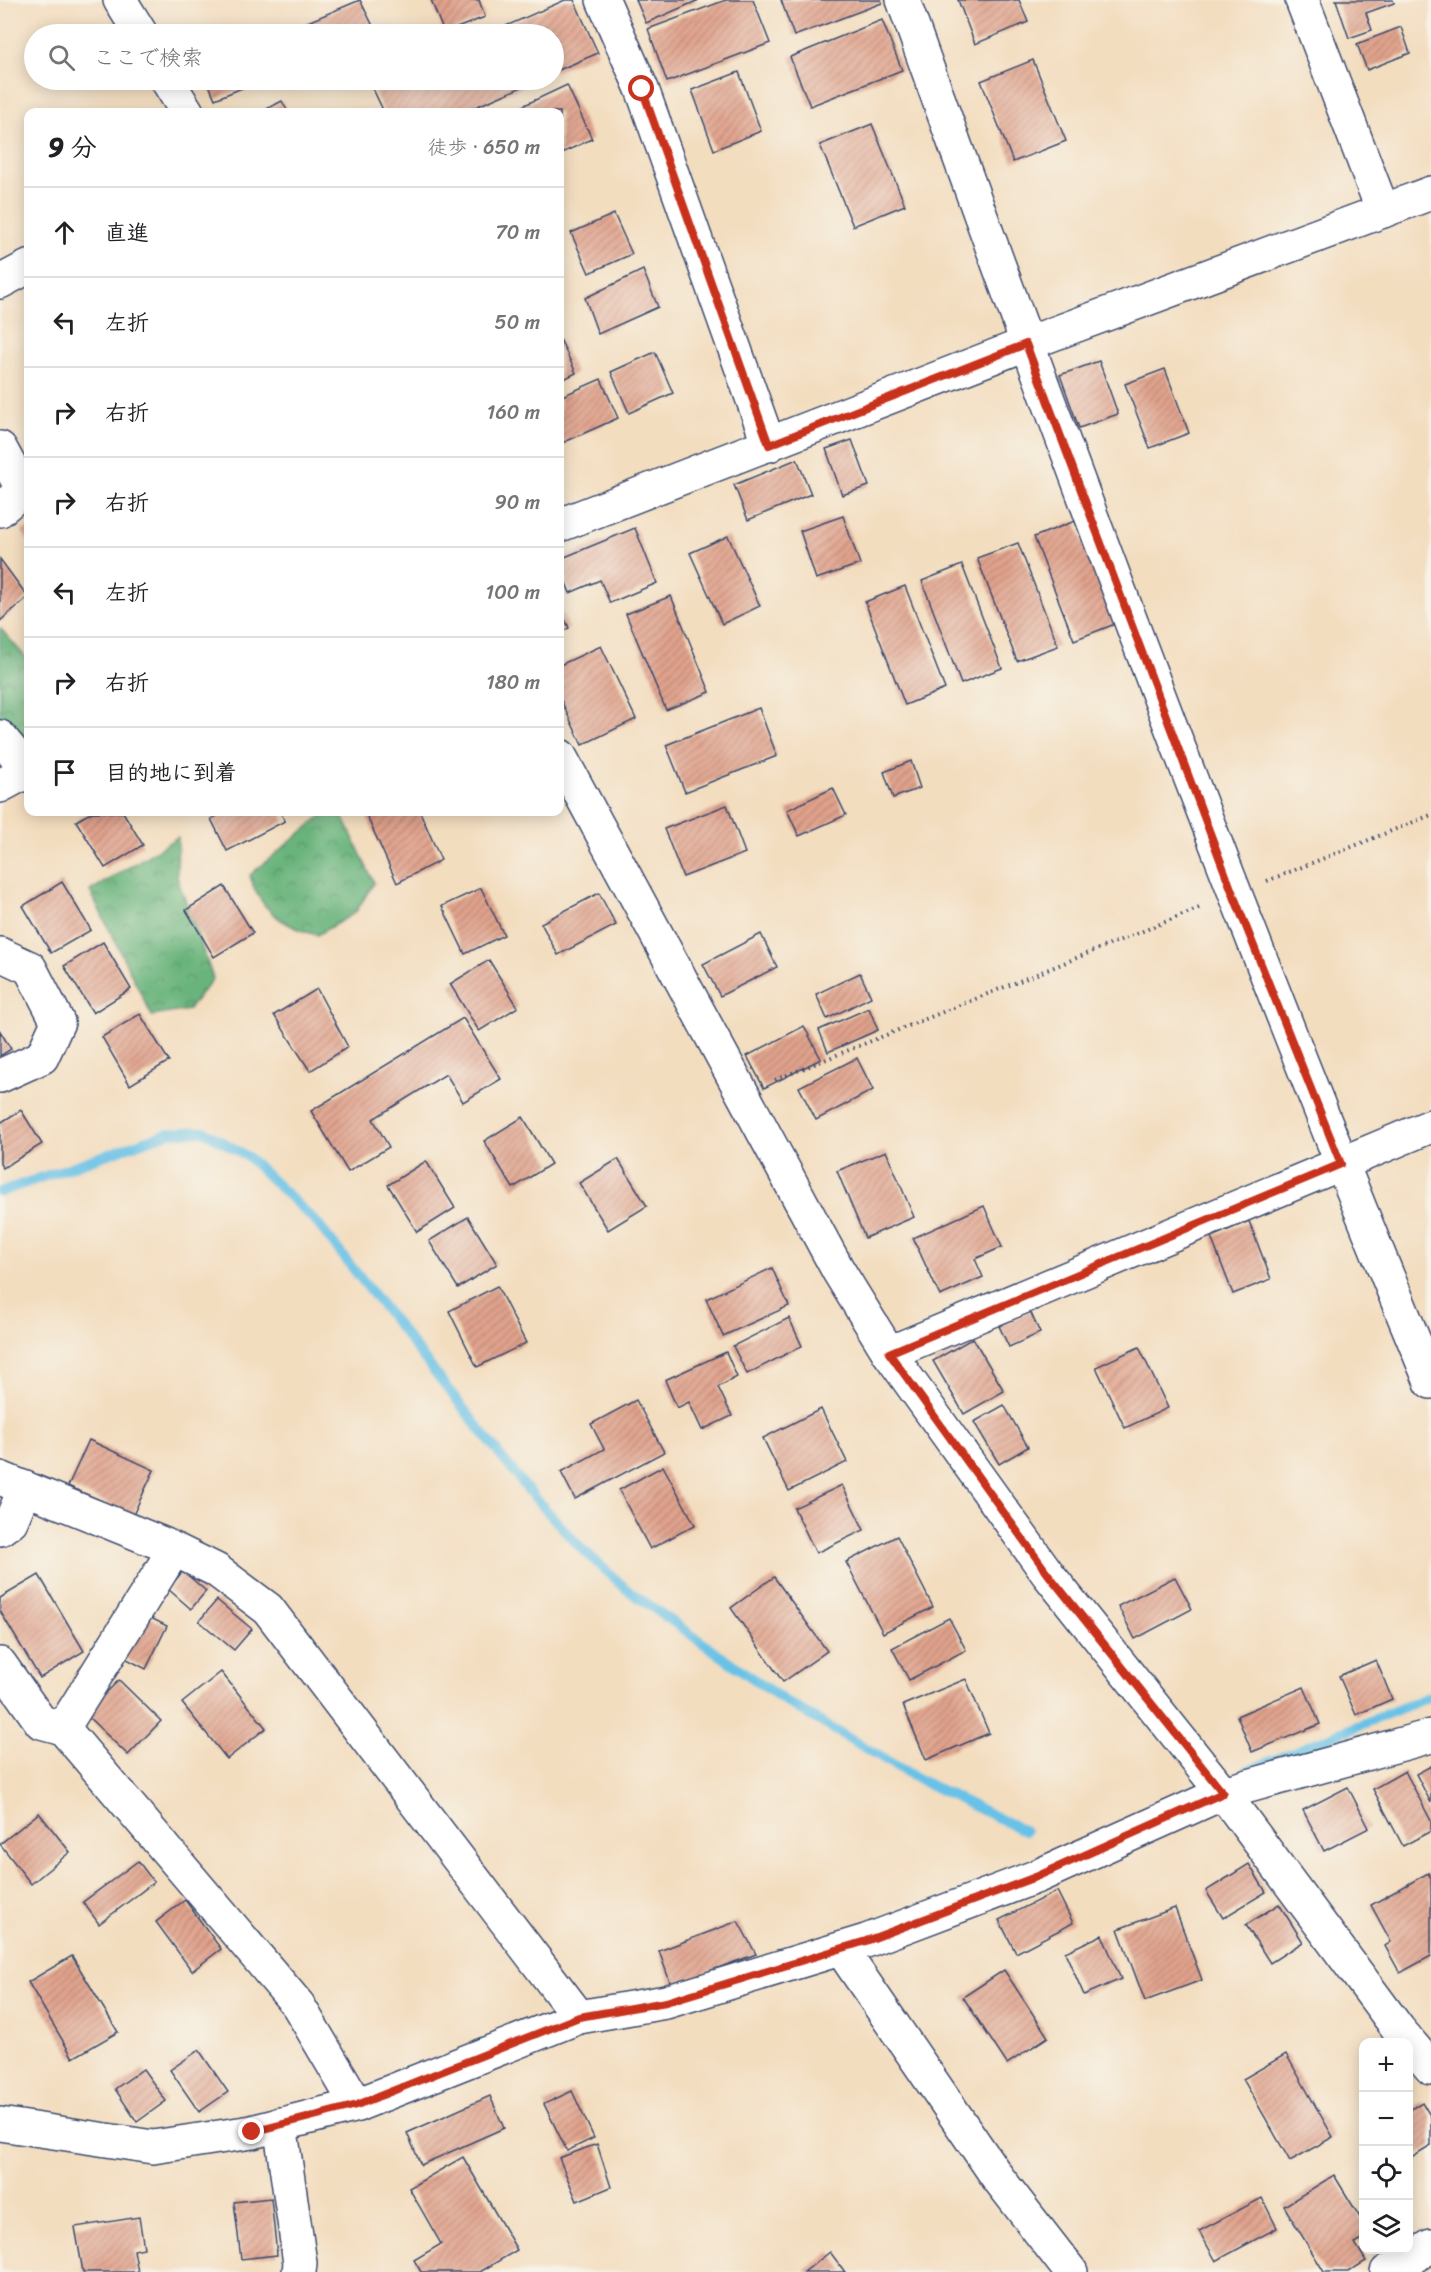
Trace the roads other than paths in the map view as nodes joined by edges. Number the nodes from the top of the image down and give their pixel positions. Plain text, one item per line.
1 (120, 0) edge
2 (603, 0) edge
3 (903, 0) edge
4 (1302, 0) edge
5 (135, 24) edge
6 (173, 90) edge
7 (184, 108) edge
8 (1431, 193) edge
9 (1383, 211) junction
10 (24, 269) edge
11 (0, 282) edge
12 (1026, 344) junction
13 (769, 445) junction
14 (0, 448) edge
15 (0, 510) edge
16 (564, 523) edge
17 (0, 737) edge
18 (564, 763) edge
19 (24, 766) edge
20 (24, 773) edge
21 (0, 786) edge
22 (0, 954) edge
23 (0, 1076) edge
24 (1431, 1126) edge
25 (1341, 1164) junction
26 (889, 1353) junction
27 (1431, 1382) edge
28 (13, 1483) edge
29 (0, 1529) edge
30 (174, 1550) junction
31 (0, 1664) edge
32 (63, 1728) junction
33 (1431, 1736) edge
34 (1223, 1793) junction
35 (841, 1949) junction
36 (579, 2017) junction
37 (1431, 2068) edge
38 (357, 2105) junction
39 (0, 2124) edge
40 (280, 2124) junction
41 (1431, 2246) edge
42 (298, 2272) edge
43 (1071, 2272) edge
44 (1387, 2272) edge

1 - 5 street
2 - 13 street
3 - 12 street
4 - 9 street
6 - 7 street
8 - 9 street
9 - 12 street
10 - 11 street
12 - 13 street
12 - 25 street
13 - 16 street
14 - 15 street
17 - 19 street
18 - 26 street
20 - 21 street
22 - 23 street
24 - 25 street
25 - 26 street
25 - 27 street
26 - 34 street
28 - 29 street
28 - 30 street
30 - 32 street
30 - 36 street
31 - 32 street
32 - 38 street
33 - 34 street
34 - 35 street
34 - 37 street
35 - 36 street
35 - 43 street
36 - 38 street
38 - 40 street
39 - 40 street
40 - 42 street
41 - 44 street

